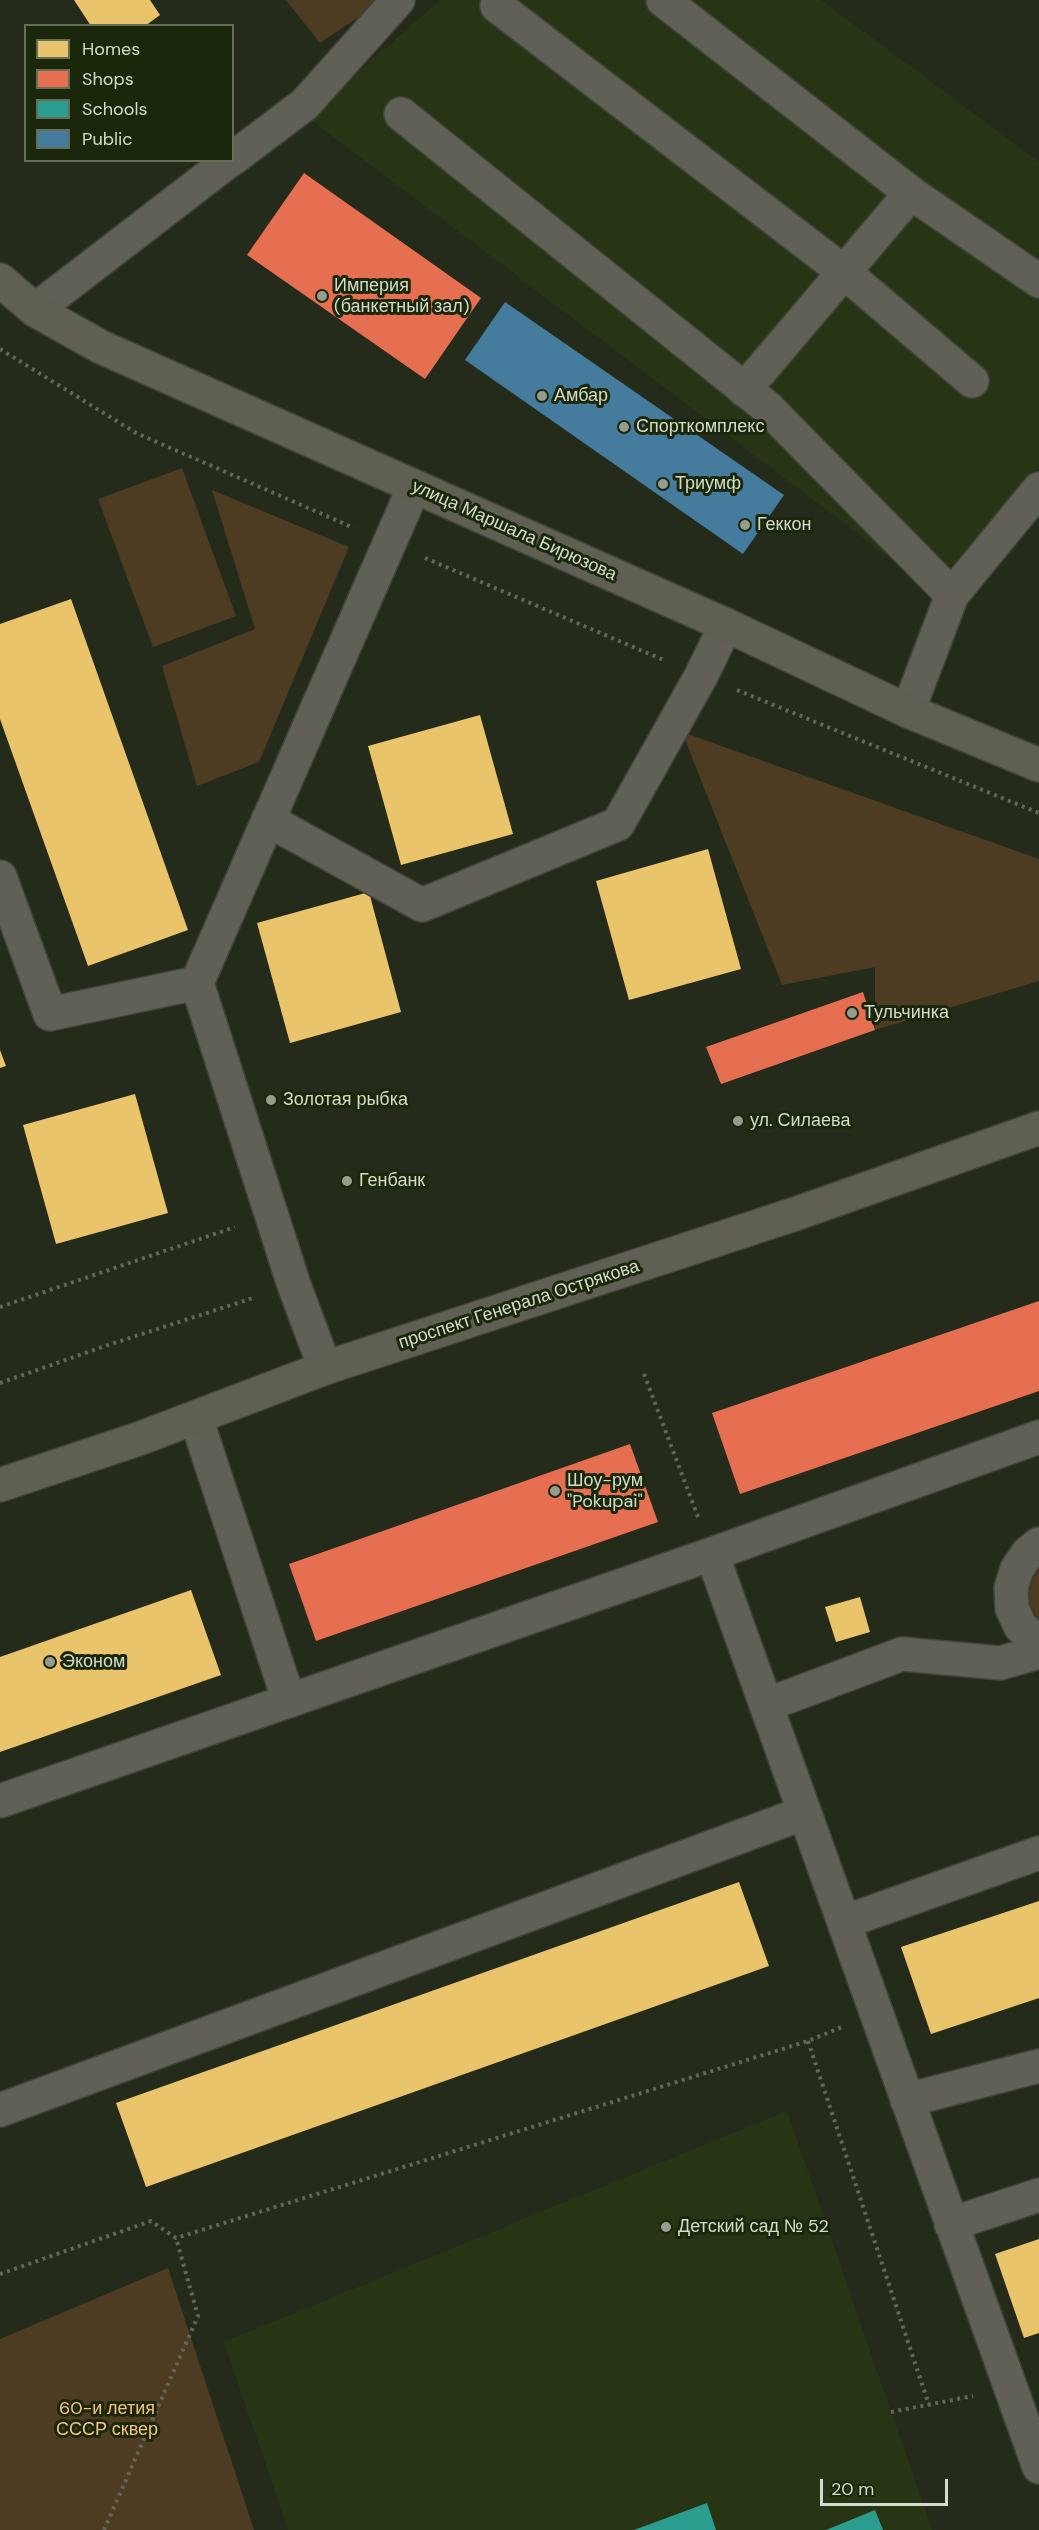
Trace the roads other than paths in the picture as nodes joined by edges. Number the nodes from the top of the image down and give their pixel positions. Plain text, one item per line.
1 (398, 0) edge
2 (663, 0) edge
3 (497, 6) dead end
4 (401, 114) dead end
5 (234, 158) edge
6 (228, 162) edge
7 (911, 193) junction
8 (844, 272) junction
9 (0, 280) edge
10 (1039, 281) edge
11 (35, 310) junction
12 (972, 381) dead end
13 (744, 390) junction
14 (414, 487) junction
15 (1039, 489) edge
16 (952, 595) junction
17 (726, 625) junction
18 (909, 711) junction
19 (1039, 765) edge
20 (268, 820) junction
21 (1, 882) edge
22 (196, 983) junction
23 (1039, 1128) edge
24 (325, 1368) junction
25 (196, 1418) junction
26 (1039, 1437) edge
27 (0, 1485) edge
28 (1039, 1544) edge
29 (712, 1554) junction
30 (1039, 1644) edge
31 (1039, 1652) edge
32 (289, 1701) junction
33 (766, 1705) junction
34 (0, 1801) edge
35 (804, 1813) junction
36 (1039, 1853) edge
37 (844, 1922) junction
38 (1039, 2066) edge
39 (908, 2100) junction
40 (0, 2110) edge
41 (1039, 2195) edge
42 (951, 2224) junction
43 (1039, 2467) edge

1 - 5 lane
2 - 7 lane
3 - 8 lane
4 - 13 lane
6 - 11 lane
7 - 8 lane
7 - 10 lane
8 - 12 lane
8 - 13 lane
9 - 11 main road, улица Маршала Бирюзова
11 - 14 main road, улица Маршала Бирюзова
13 - 16 lane
14 - 17 main road, улица Маршала Бирюзова
14 - 20 lane
15 - 16 lane
16 - 18 lane
17 - 18 main road, улица Маршала Бирюзова
17 - 20 lane
18 - 19 main road, улица Маршала Бирюзова
20 - 22 lane
21 - 22 lane
22 - 24 lane
23 - 24 main road, проспект Генерала Острякова
24 - 25 main road, проспект Генерала Острякова
25 - 27 main road, проспект Генерала Острякова
25 - 32 lane
26 - 29 lane
28 - 30 lane
29 - 32 lane
29 - 33 lane
31 - 33 lane
32 - 34 lane
33 - 35 lane
35 - 37 lane
35 - 40 lane
36 - 37 lane
37 - 39 lane
38 - 39 lane
39 - 42 lane
41 - 42 lane
42 - 43 lane

